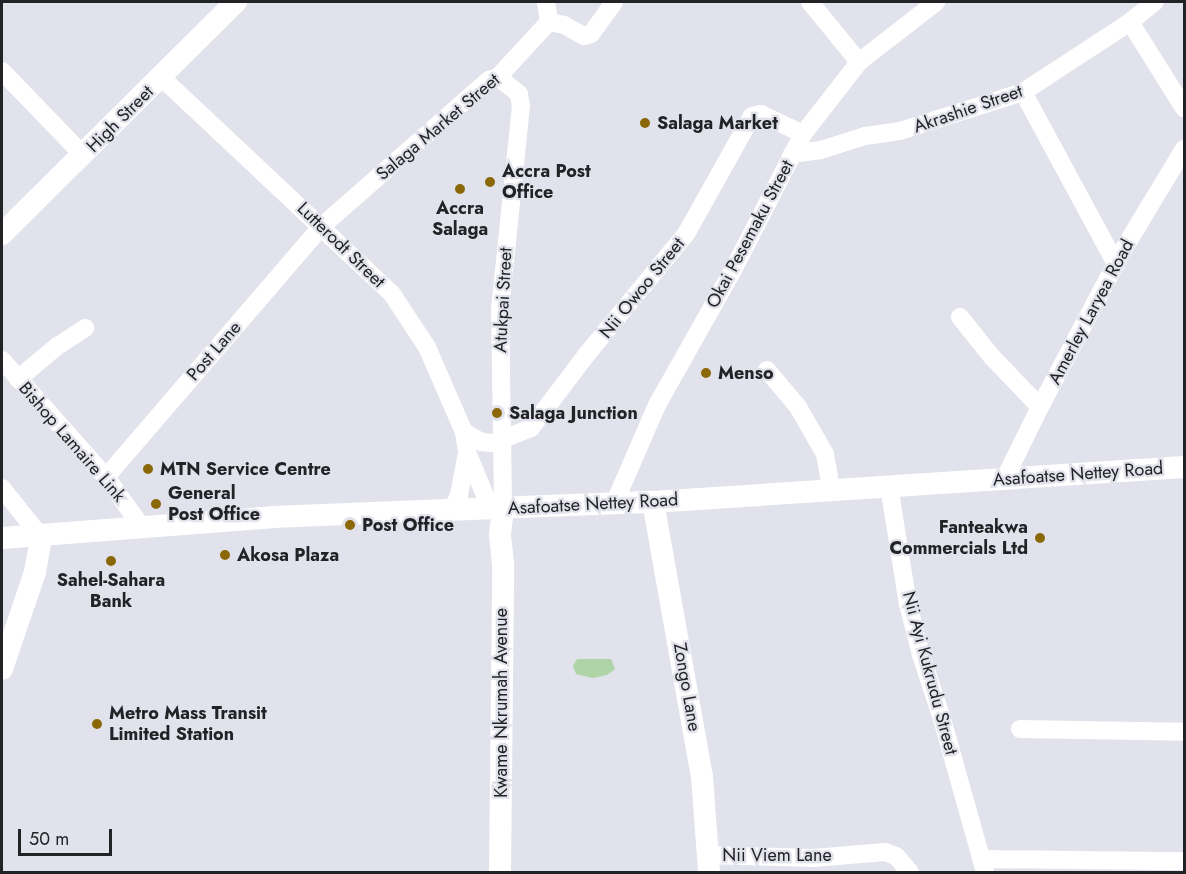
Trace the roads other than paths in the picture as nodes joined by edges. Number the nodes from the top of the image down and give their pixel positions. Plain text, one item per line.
1 (236, 2) edge
2 (546, 2) edge
3 (614, 2) edge
4 (810, 2) edge
5 (936, 2) edge
6 (1155, 2) edge
7 (549, 22) junction
8 (1130, 22) junction
9 (858, 62) junction
10 (2, 71) edge
11 (161, 77) junction
12 (498, 77) junction
13 (1023, 92) junction
14 (1185, 108) edge
15 (802, 134) junction
16 (1185, 149) edge
17 (792, 154) junction
18 (82, 155) junction
19 (322, 226) junction
20 (2, 234) edge
21 (1116, 264) junction
22 (960, 316) dead end
23 (85, 328) dead end
24 (2, 360) edge
25 (767, 370) dead end
26 (18, 379) junction
27 (1040, 407) junction
28 (464, 432) junction
29 (502, 442) junction
30 (467, 452) junction
31 (1185, 467) edge
32 (106, 477) junction
33 (1005, 478) junction
34 (889, 486) junction
35 (2, 488) edge
36 (831, 489) junction
37 (653, 502) junction
38 (614, 504) junction
39 (497, 509) junction
40 (451, 511) junction
41 (141, 526) junction
42 (500, 534) joint
43 (41, 537) junction
44 (2, 538) edge
45 (2, 669) edge
46 (1020, 729) dead end
47 (1185, 732) edge
48 (1185, 861) edge
49 (708, 864) edge
50 (983, 866) edge
51 (500, 873) edge
52 (910, 873) edge

1 - 11 main road, High Street
2 - 7 street
3 - 7 street
4 - 9 street
5 - 9 street, Okai Pesemaku Street
6 - 8 street, Akrashie Street
7 - 12 street, Salaga Market Street
8 - 13 street, Akrashie Street
8 - 14 street
9 - 15 street, Okai Pesemaku Street
10 - 18 street
11 - 18 main road, High Street
11 - 19 street, Lutterodt Street
12 - 19 street, Salaga Market Street
12 - 29 street, Atukpai Street
13 - 17 street, Akrashie Street
13 - 21 street
15 - 17 street, Okai Pesemaku Street
15 - 29 street, Nii Owoo Street
16 - 21 street, Amerley Laryea Road
17 - 38 street, Okai Pesemaku Street
18 - 20 main road, High Street
19 - 28 street, Lutterodt Street
19 - 32 street, Post Lane
21 - 27 street, Amerley Laryea Road
22 - 27 street
23 - 26 street
24 - 26 street, Bishop Lamaire Link
25 - 36 street
26 - 32 street, Bishop Lamaire Link
27 - 33 street, Amerley Laryea Road
28 - 29 street
28 - 30 street, Lutterodt Street
29 - 39 street, Atukpai Street
30 - 39 street
30 - 40 street
31 - 33 main road, Asafoatse Nettey Road
32 - 41 street, Bishop Lamaire Link
33 - 34 main road, Asafoatse Nettey Road
34 - 36 main road, Asafoatse Nettey Road
34 - 50 street, Nii Ayi Kukrudu Street
35 - 43 street
36 - 37 main road, Asafoatse Nettey Road
37 - 38 main road, Asafoatse Nettey Road
37 - 49 main road, Zongo Lane
38 - 39 main road, Asafoatse Nettey Road
39 - 40 main road, Asafoatse Nettey Road
39 - 42 main road, Atukpai Street
40 - 41 main road, Asafoatse Nettey Road
41 - 43 main road, Asafoatse Nettey Road
42 - 51 main road, Kwame Nkrumah Avenue
43 - 44 main road, Asafoatse Nettey Road
43 - 45 main road
46 - 47 street
48 - 50 street
49 - 52 street, Nii Viem Lane

